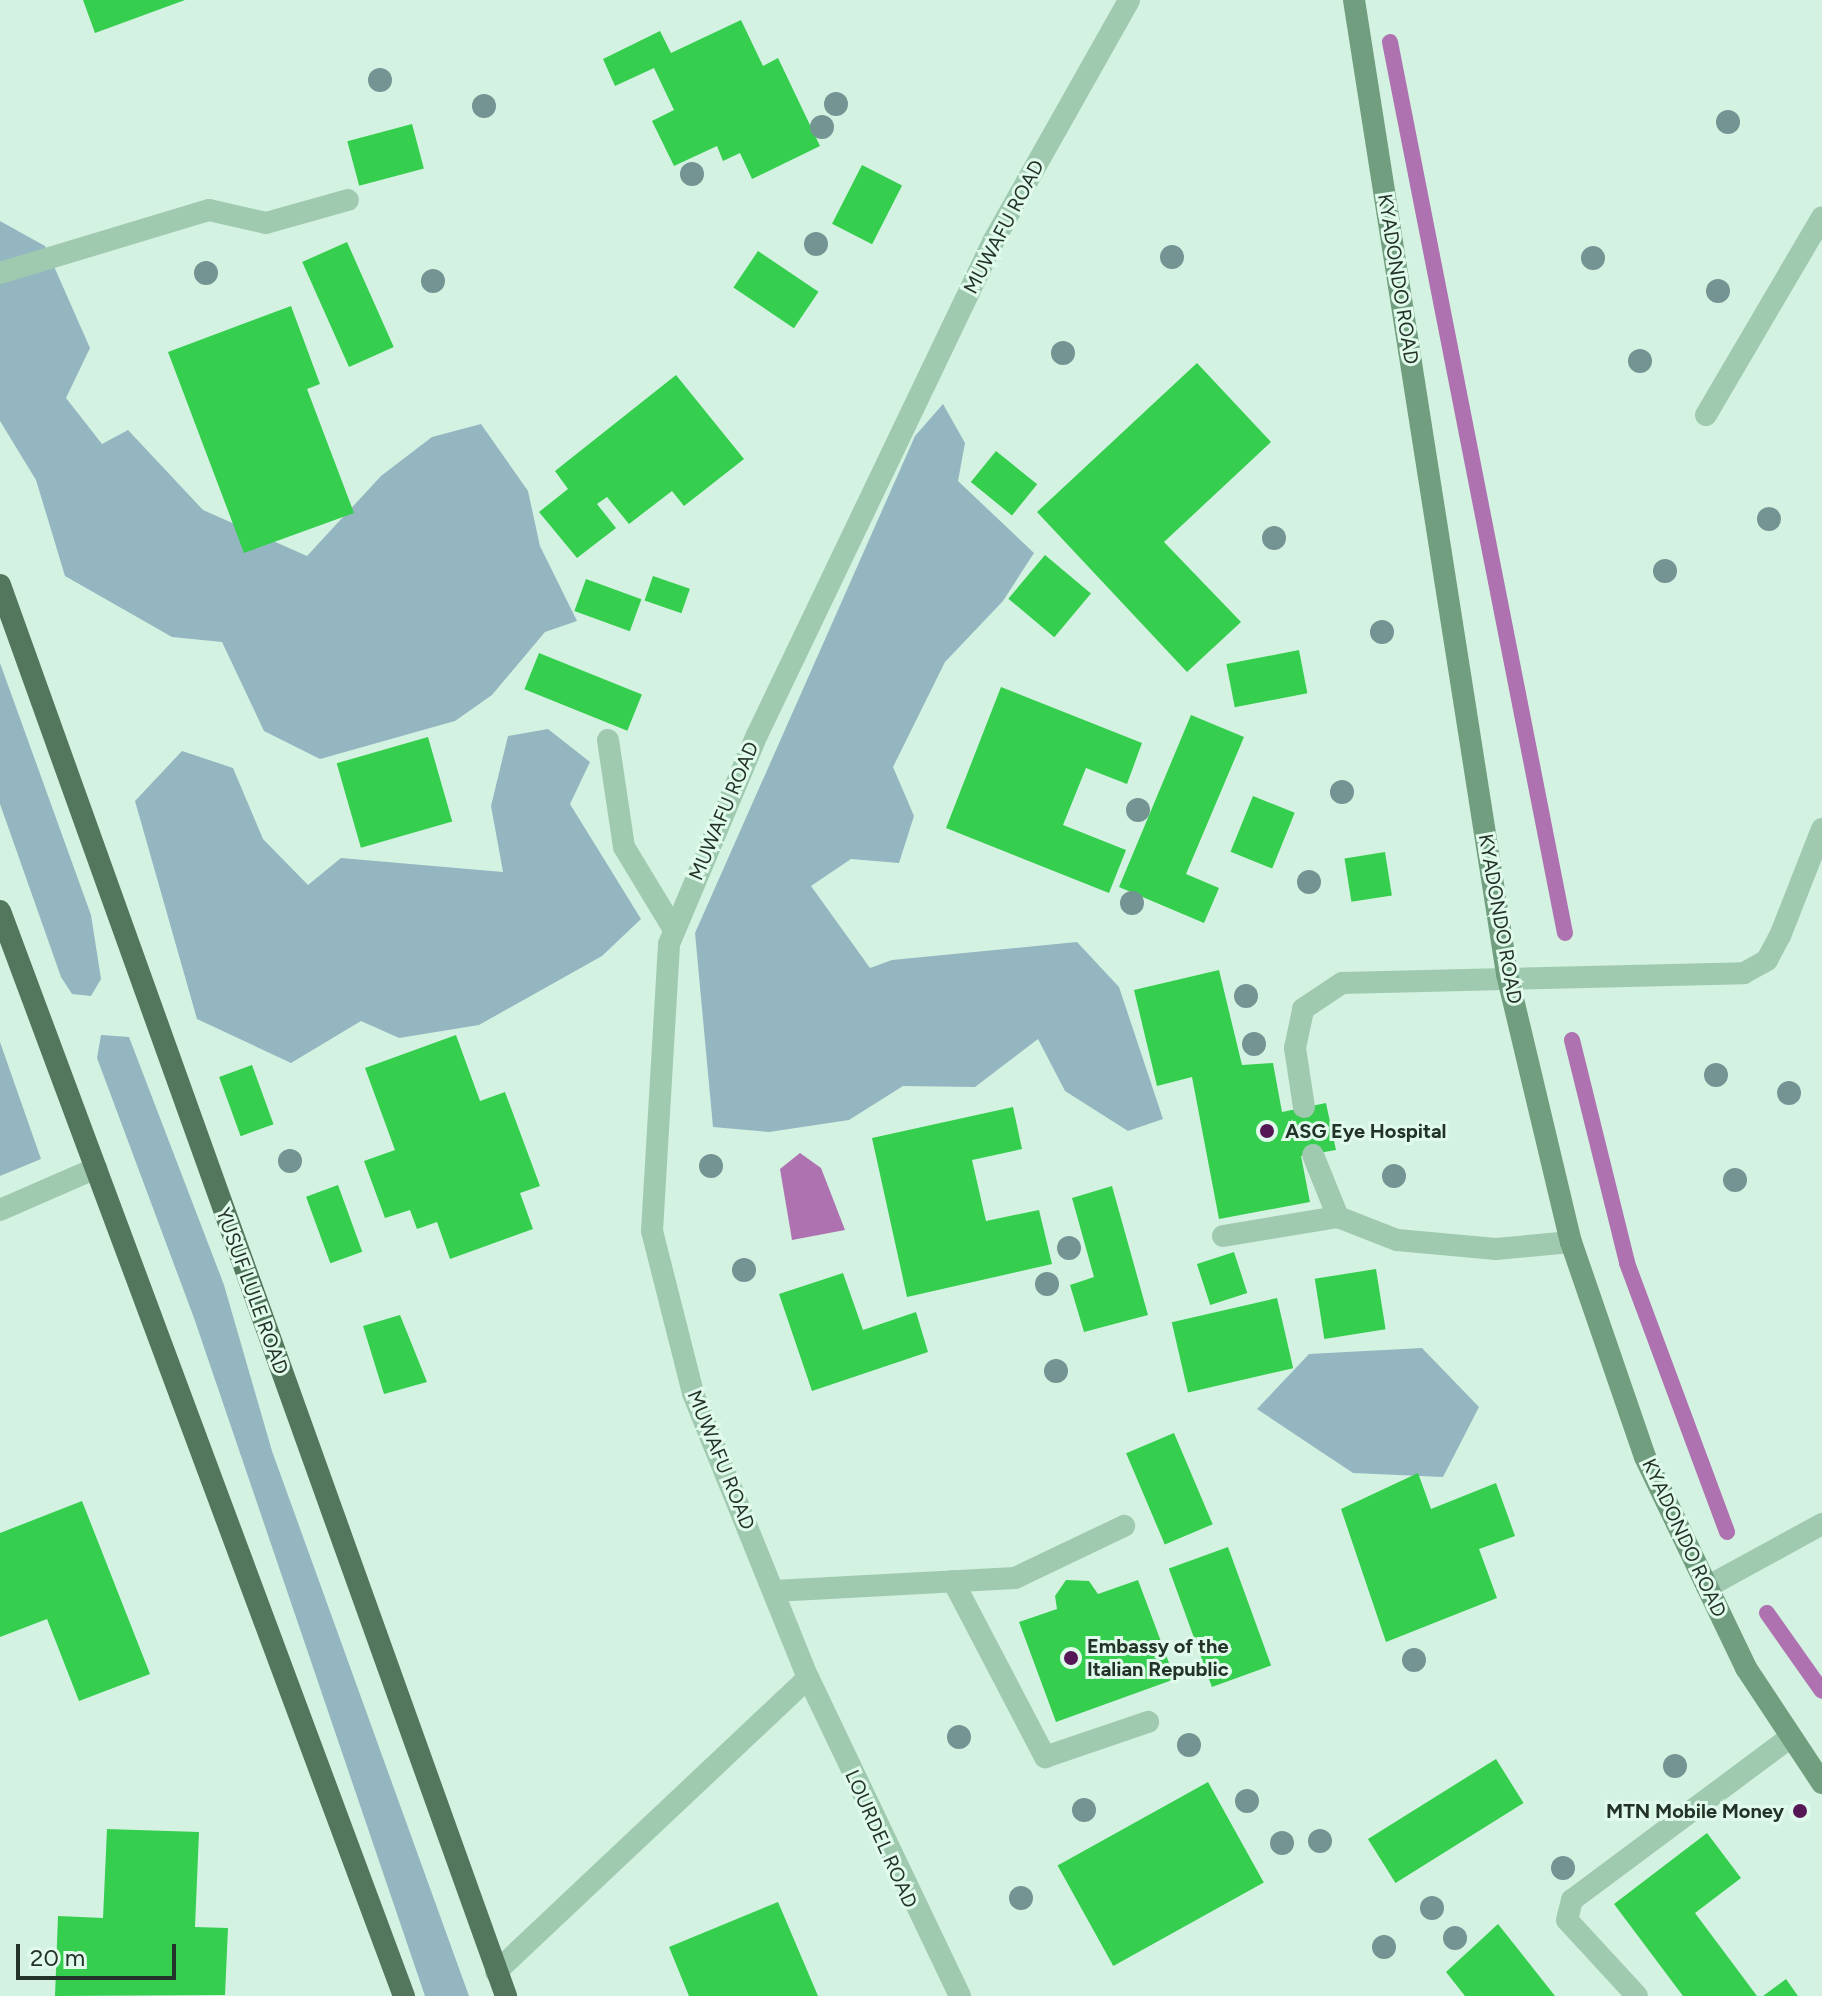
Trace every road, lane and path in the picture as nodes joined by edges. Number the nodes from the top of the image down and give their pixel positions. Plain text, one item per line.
1 (1129, 0) edge
2 (1354, 0) edge
3 (348, 200) dead end
4 (1822, 217) edge
5 (0, 273) edge
6 (1706, 415) dead end
7 (0, 585) edge
8 (608, 740) dead end
9 (1822, 829) edge
10 (0, 911) edge
11 (673, 928) junction
12 (1507, 974) junction
13 (1304, 1107) dead end
14 (1313, 1155) dead end
15 (96, 1168) junction
16 (0, 1210) edge
17 (1338, 1217) junction
18 (1223, 1236) dead end
19 (1571, 1242) junction
20 (1822, 1524) edge
21 (1124, 1526) dead end
22 (953, 1581) junction
23 (1707, 1587) junction
24 (774, 1591) junction
25 (808, 1678) junction
26 (1148, 1722) dead end
27 (1791, 1737) junction
28 (1822, 1783) edge
29 (496, 1972) junction
30 (404, 1996) edge
31 (506, 1996) edge
32 (960, 1996) edge
33 (1637, 1996) edge

1 - 11 street, MUWAFU ROAD
2 - 12 main road, KYADONDO ROAD
3 - 5 street
4 - 6 street
7 - 29 main road, YUSUF LULE ROAD
8 - 11 street
9 - 12 street
10 - 15 main road
11 - 24 street, MUWAFU ROAD
12 - 13 street
12 - 19 main road, KYADONDO ROAD
14 - 17 street
15 - 16 street
15 - 30 main road
17 - 18 street
17 - 19 street
19 - 23 main road, KYADONDO ROAD
20 - 23 street
21 - 22 street
22 - 24 street
22 - 26 street
23 - 27 main road, KYADONDO ROAD
24 - 25 street, MUWAFU ROAD
25 - 29 street
25 - 32 street, LOURDEL ROAD
27 - 28 main road, KYADONDO ROAD
27 - 33 street
29 - 31 main road, YUSUF LULE ROAD

